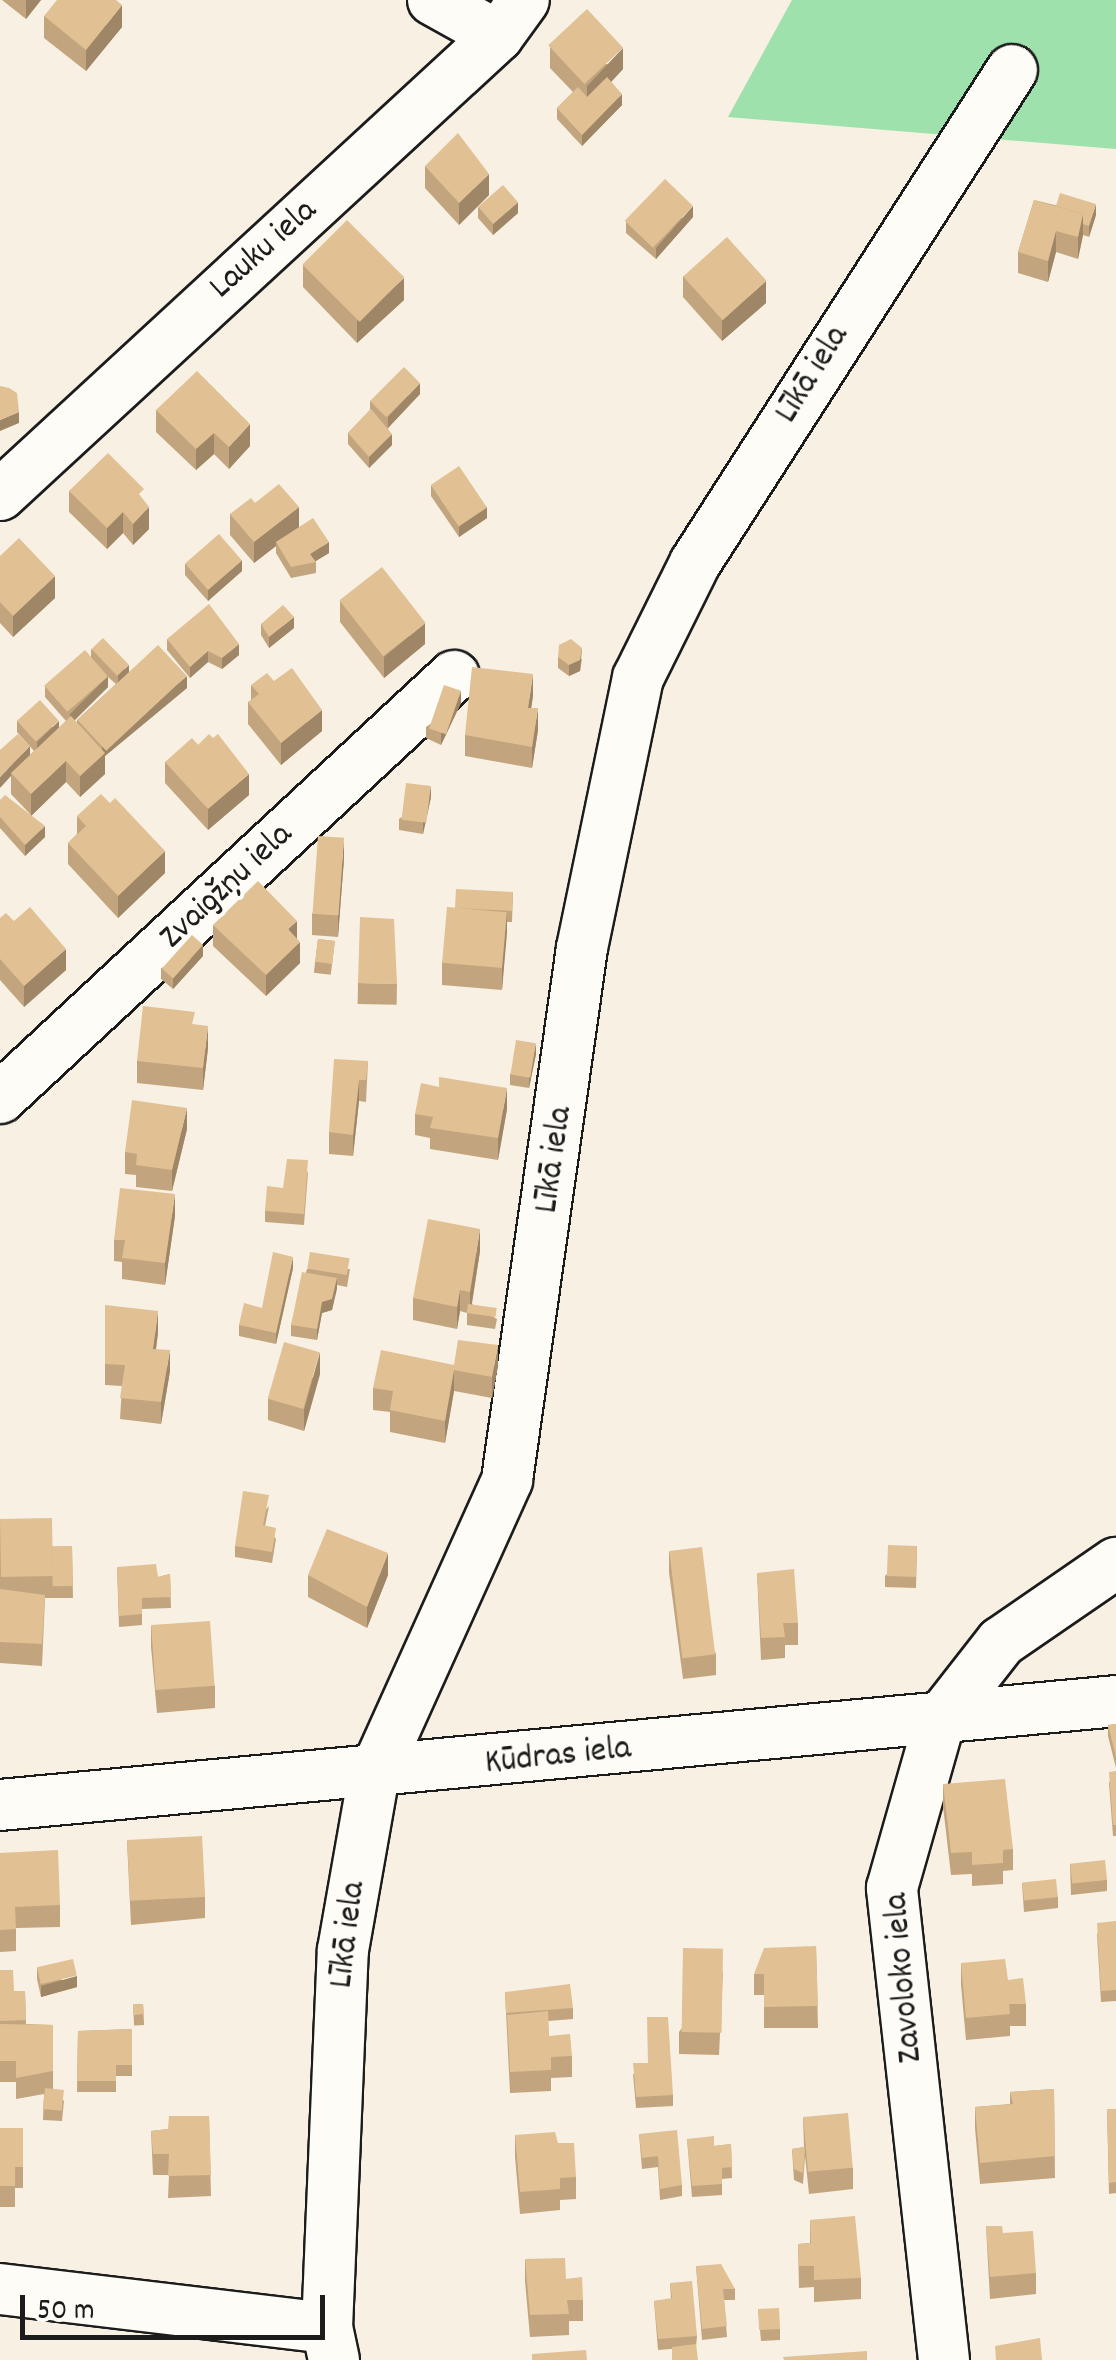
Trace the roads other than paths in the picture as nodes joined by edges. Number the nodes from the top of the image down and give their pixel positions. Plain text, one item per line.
1 (433, 0) edge
2 (511, 18) edge
3 (1012, 70) dead end
4 (0, 496) edge
5 (454, 676) dead end
6 (0, 1098) edge
7 (1116, 1563) edge
8 (1116, 1701) edge
9 (940, 1720) junction
10 (374, 1774) junction
11 (0, 1805) edge
12 (0, 2290) edge
13 (331, 2344) edge
14 (944, 2360) edge

1 - 2 street
2 - 4 street, Lauku iela
3 - 10 street, Līkā iela
5 - 6 street, Zvaigžņu iela
7 - 9 street, Zavoloko iela
8 - 9 street, Kūdras iela
9 - 10 street, Kūdras iela
9 - 14 street, Zavoloko iela
10 - 11 street, Kūdras iela
10 - 13 street, Līkā iela
12 - 13 street, Līkā iela

